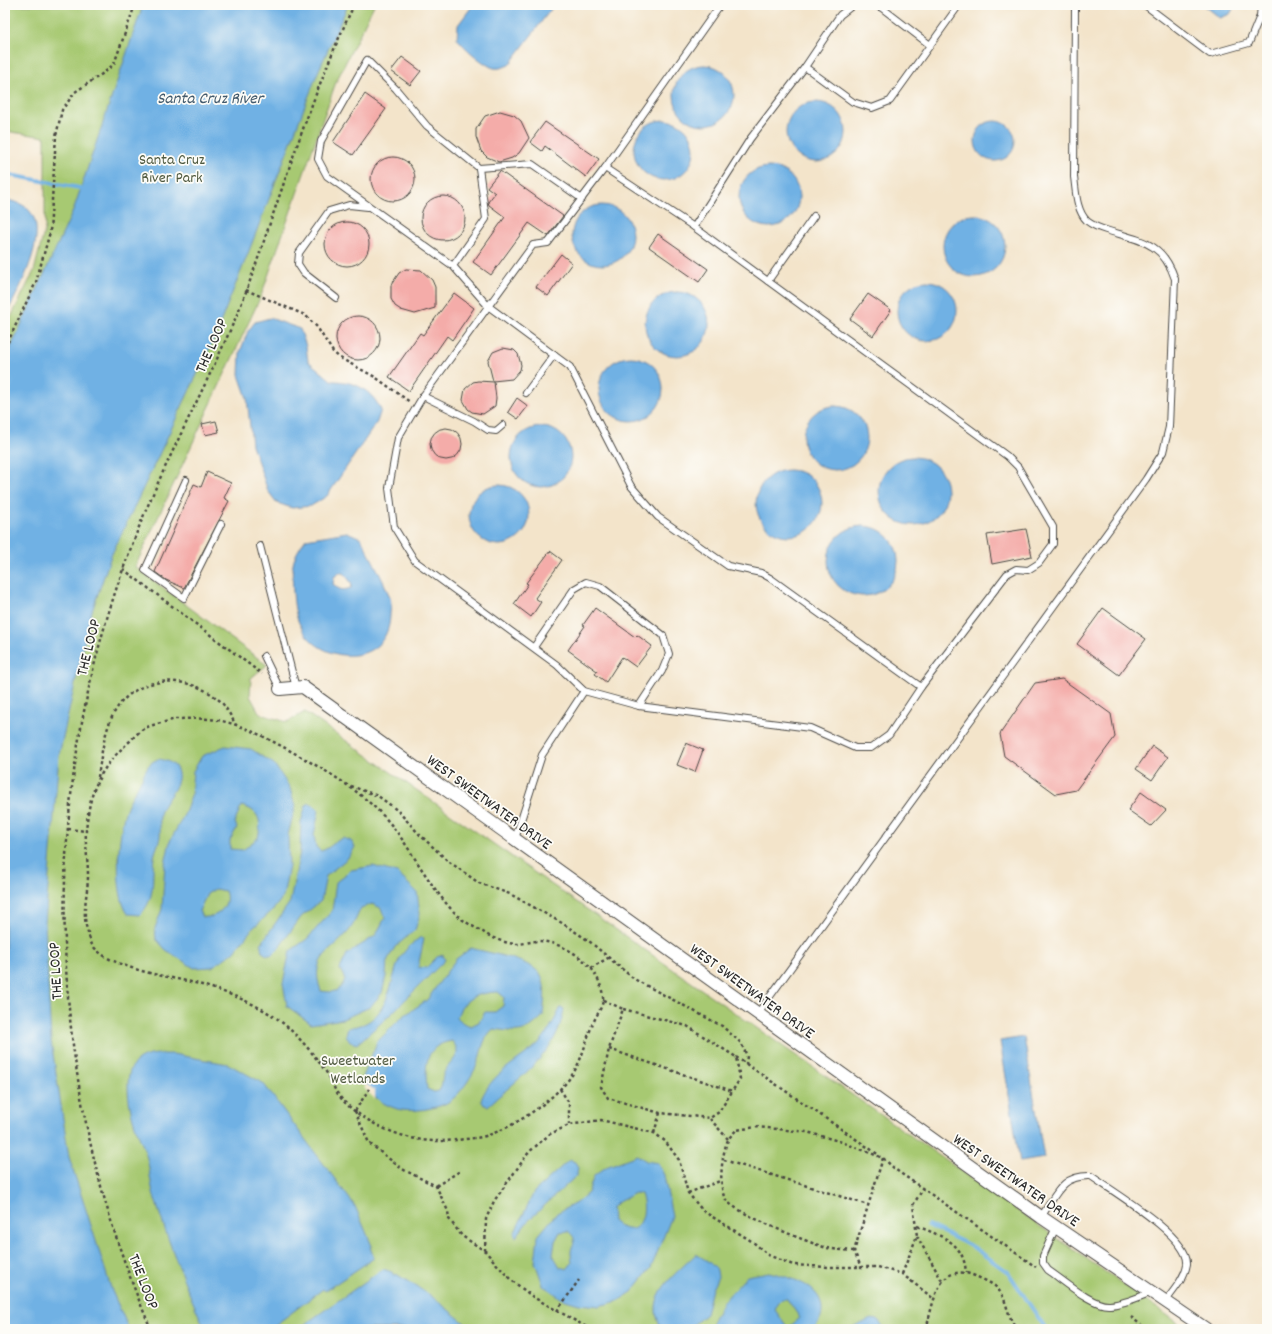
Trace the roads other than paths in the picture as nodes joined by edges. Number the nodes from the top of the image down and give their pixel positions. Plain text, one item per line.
1 (720, 5) edge
2 (853, 5) edge
3 (874, 5) edge
4 (959, 5) edge
5 (1075, 5) edge
6 (1145, 5) edge
7 (1261, 5) edge
8 (930, 45) junction
9 (805, 67) junction
10 (479, 168) junction
11 (606, 168) junction
12 (582, 199) junction
13 (369, 208) junction
14 (814, 216) dead end
15 (694, 227) junction
16 (453, 266) junction
17 (768, 281) junction
18 (336, 298) dead end
19 (488, 306) junction
20 (554, 355) junction
21 (526, 393) dead end
22 (423, 396) junction
23 (503, 425) dead end
24 (186, 480) dead end
25 (222, 524) dead end
26 (260, 546) dead end
27 (534, 647) junction
28 (264, 656) dead end
29 (921, 687) junction
30 (296, 688) junction
31 (280, 689) joint
32 (584, 691) junction
33 (639, 706) junction
34 (515, 839) junction
35 (758, 1013) junction
36 (1041, 1217) junction
37 (1056, 1227) junction
38 (1152, 1292) junction
39 (1165, 1302) junction
40 (1206, 1329) edge

1 - 11 lane
2 - 9 lane
3 - 8 lane
4 - 8 lane
5 - 35 lane
6 - 7 lane
8 - 9 lane
9 - 15 lane
10 - 12 lane
10 - 13 lane
10 - 16 lane
11 - 12 lane
11 - 15 lane
12 - 19 lane
13 - 16 lane
13 - 18 lane
14 - 17 lane
15 - 17 lane
16 - 19 lane
17 - 29 lane
19 - 20 lane
19 - 22 lane
20 - 21 lane
20 - 29 lane
22 - 23 lane
22 - 27 lane
24 - 25 lane
26 - 30 lane
27 - 32 lane
27 - 33 lane
28 - 31 lane
29 - 33 lane
30 - 31 street, WEST SWEETWATER DRIVE
30 - 34 street, WEST SWEETWATER DRIVE
32 - 33 lane
32 - 34 lane
34 - 35 street, WEST SWEETWATER DRIVE
35 - 36 street, WEST SWEETWATER DRIVE
36 - 37 street, WEST SWEETWATER DRIVE
36 - 39 lane
37 - 38 street, WEST SWEETWATER DRIVE
37 - 38 lane
38 - 39 street, WEST SWEETWATER DRIVE
39 - 40 street, WEST SWEETWATER DRIVE

